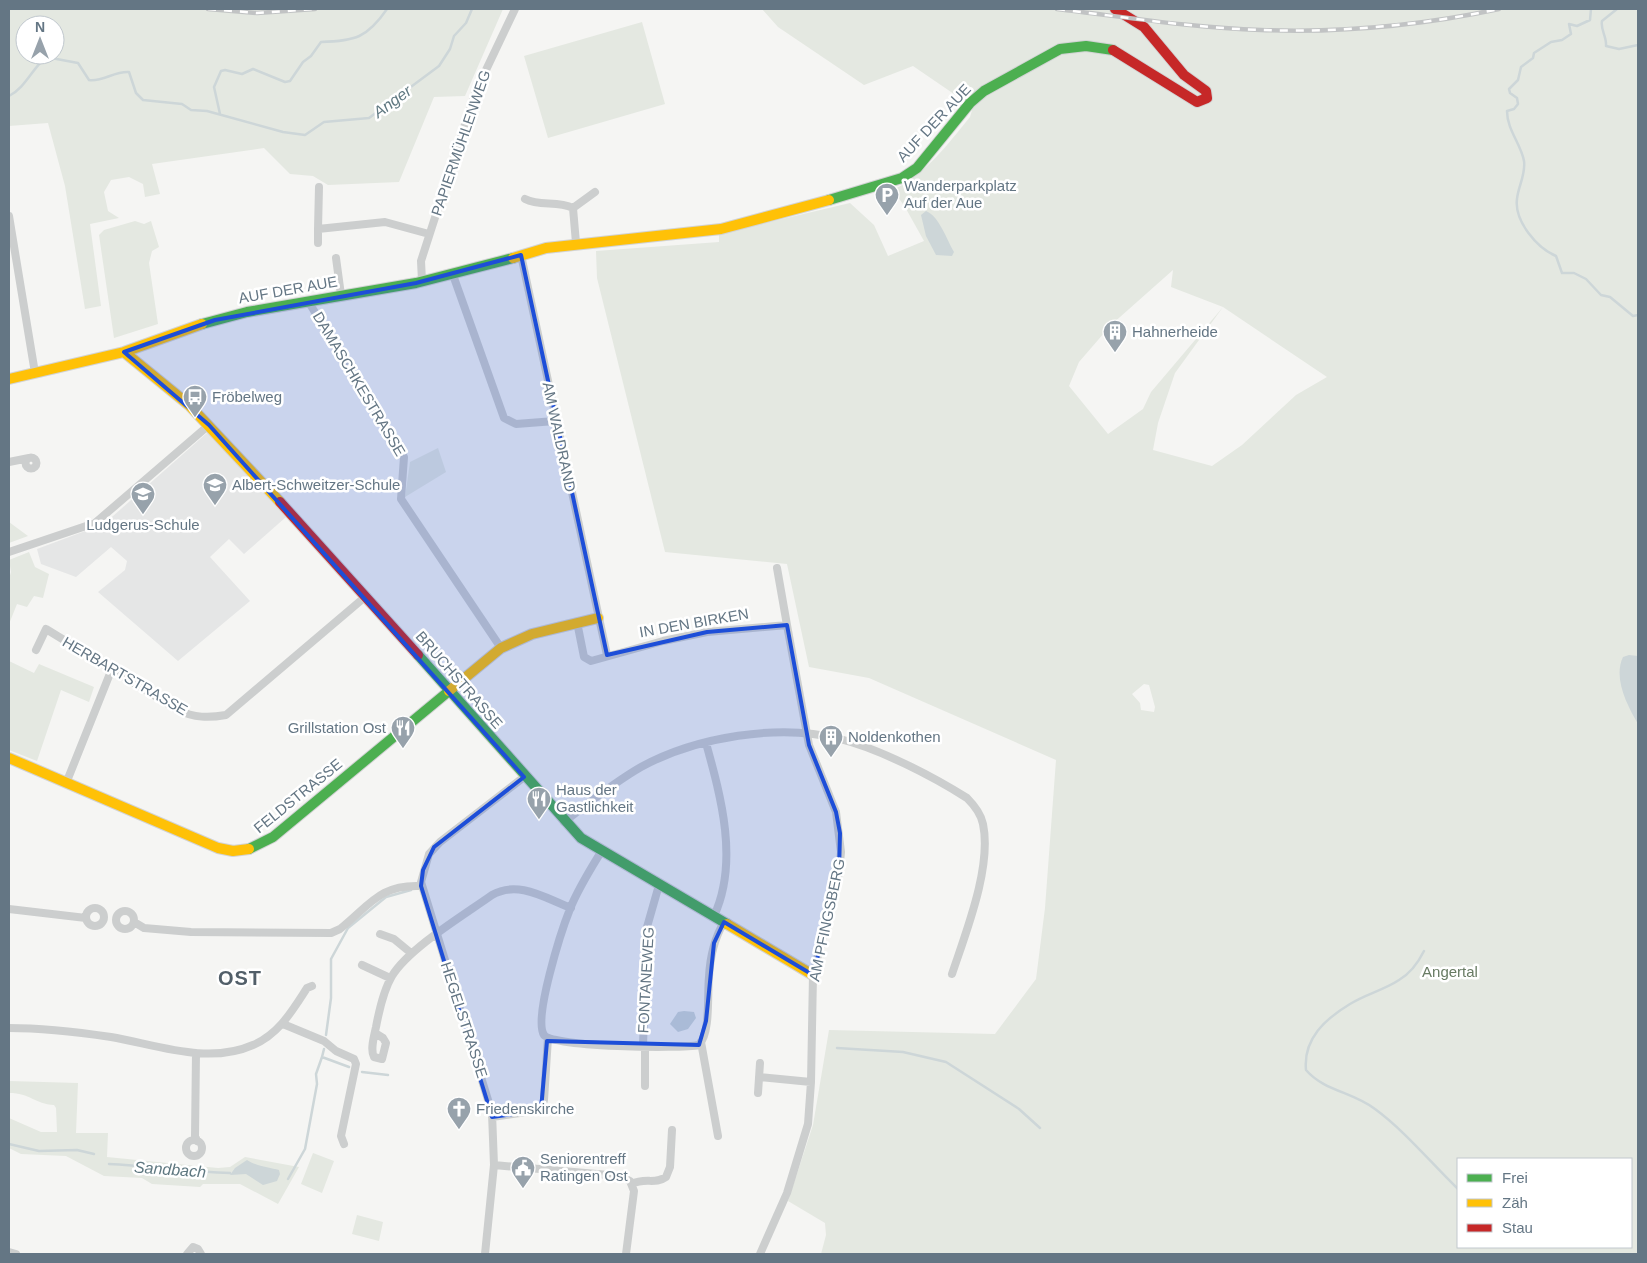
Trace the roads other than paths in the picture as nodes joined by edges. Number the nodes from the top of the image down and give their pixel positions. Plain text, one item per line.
1 (514, 9) edge
2 (1115, 9) edge
3 (319, 187) dead end
4 (595, 192) dead end
5 (526, 199) dead end
6 (573, 208) junction
7 (9, 216) edge
8 (318, 229) junction
9 (429, 234) junction
10 (318, 243) dead end
11 (576, 243) junction
12 (521, 255) junction
13 (336, 258) dead end
14 (453, 275) junction
15 (422, 282) junction
16 (341, 296) junction
17 (308, 301) junction
18 (124, 352) junction
19 (35, 373) junction
20 (9, 379) edge
21 (555, 421) junction
22 (209, 425) junction
23 (29, 458) dead end
24 (9, 462) edge
25 (9, 552) edge
26 (777, 568) dead end
27 (365, 598) junction
28 (598, 618) junction
29 (577, 622) junction
30 (787, 625) junction
31 (501, 648) junction
32 (36, 650) dead end
33 (607, 655) junction
34 (111, 670) junction
35 (449, 692) junction
36 (807, 735) junction
37 (706, 743) junction
38 (9, 758) edge
39 (524, 777) junction
40 (67, 782) junction
41 (564, 822) junction
42 (601, 852) junction
43 (660, 885) junction
44 (421, 886) junction
45 (570, 908) junction
46 (9, 909) edge
47 (714, 916) junction
48 (86, 918) junction
49 (110, 920) junction
50 (134, 922) junction
51 (724, 922) junction
52 (380, 934) dead end
53 (436, 936) junction
54 (411, 953) junction
55 (362, 964) dead end
56 (952, 974) dead end
57 (813, 975) junction
58 (390, 978) junction
59 (312, 986) dead end
60 (283, 1024) junction
61 (9, 1028) edge
62 (375, 1033) dead end
63 (548, 1038) junction
64 (702, 1042) junction
65 (644, 1046) junction
66 (196, 1053) junction
67 (760, 1063) dead end
68 (759, 1077) junction
69 (811, 1082) junction
70 (645, 1086) dead end
71 (758, 1093) dead end
72 (492, 1117) junction
73 (672, 1130) dead end
74 (718, 1136) dead end
75 (197, 1141) dead end
76 (344, 1144) dead end
77 (494, 1165) junction
78 (632, 1184) junction
79 (9, 1252) edge
80 (16, 1254) edge
81 (187, 1254) edge
82 (201, 1254) edge
83 (485, 1254) edge
84 (626, 1254) edge
85 (760, 1254) edge

1 - 9 street, PAPIERMÜHLENWEG
2 - 11 street, AUF DER AUE
3 - 8 street
4 - 6 street
5 - 6 street
6 - 11 street
7 - 19 street
8 - 9 street
8 - 10 street
9 - 15 street, PAPIERMÜHLENWEG
11 - 12 street, AUF DER AUE
12 - 14 street, AUF DER AUE
12 - 21 street, AM WALDRAND
13 - 16 street
14 - 15 street, AUF DER AUE
14 - 21 street
15 - 16 street, AUF DER AUE
16 - 17 street, AUF DER AUE
17 - 18 street, AUF DER AUE
17 - 31 street, DAMASCHKESTRASSE
18 - 19 street, AUF DER AUE
18 - 22 street, BRUCHSTRASSE
19 - 20 street, AUF DER AUE
21 - 28 street, AM WALDRAND
22 - 25 street
22 - 27 street, BRUCHSTRASSE
23 - 24 street
26 - 30 street
27 - 34 street, HERBARTSTRASSE
27 - 35 street, BRUCHSTRASSE
28 - 29 street
28 - 33 street
29 - 31 street
29 - 33 street, IN DEN BIRKEN
30 - 33 street, IN DEN BIRKEN
30 - 36 street
31 - 35 street
32 - 34 street, HERBARTSTRASSE
34 - 40 street
35 - 39 street, BRUCHSTRASSE
35 - 40 street, FELDSTRASSE
36 - 37 street
36 - 56 street
36 - 57 street, AM PFINGSBERG
37 - 41 street
37 - 47 street
38 - 40 street, FELDSTRASSE
39 - 41 street, BRUCHSTRASSE
39 - 44 street
41 - 42 street, BRUCHSTRASSE
42 - 43 street, BRUCHSTRASSE
42 - 45 street
43 - 47 street, BRUCHSTRASSE
43 - 65 street, FONTANEWEG
44 - 50 street
44 - 53 street, HEGELSTRASSE
45 - 53 street
45 - 63 street
46 - 48 street
47 - 51 street, BRUCHSTRASSE
48 - 49 street
48 - 49 street
49 - 50 street
49 - 50 street
51 - 57 street, BRUCHSTRASSE
51 - 64 street
52 - 54 street
53 - 54 street
53 - 72 street, HEGELSTRASSE
54 - 58 street
55 - 58 street
57 - 69 street, AM PFINGSBERG
58 - 62 street
59 - 60 street
60 - 66 street
60 - 76 street
61 - 66 street
63 - 65 street
63 - 72 street
64 - 65 street
64 - 74 street
65 - 70 street, FONTANEWEG
66 - 75 street
67 - 68 street
68 - 69 street
68 - 71 street
69 - 85 street, AM PFINGSBERG
72 - 77 street, HEGELSTRASSE
73 - 78 street
77 - 78 street
77 - 83 street, HEGELSTRASSE
78 - 84 street
79 - 80 street
81 - 82 street

